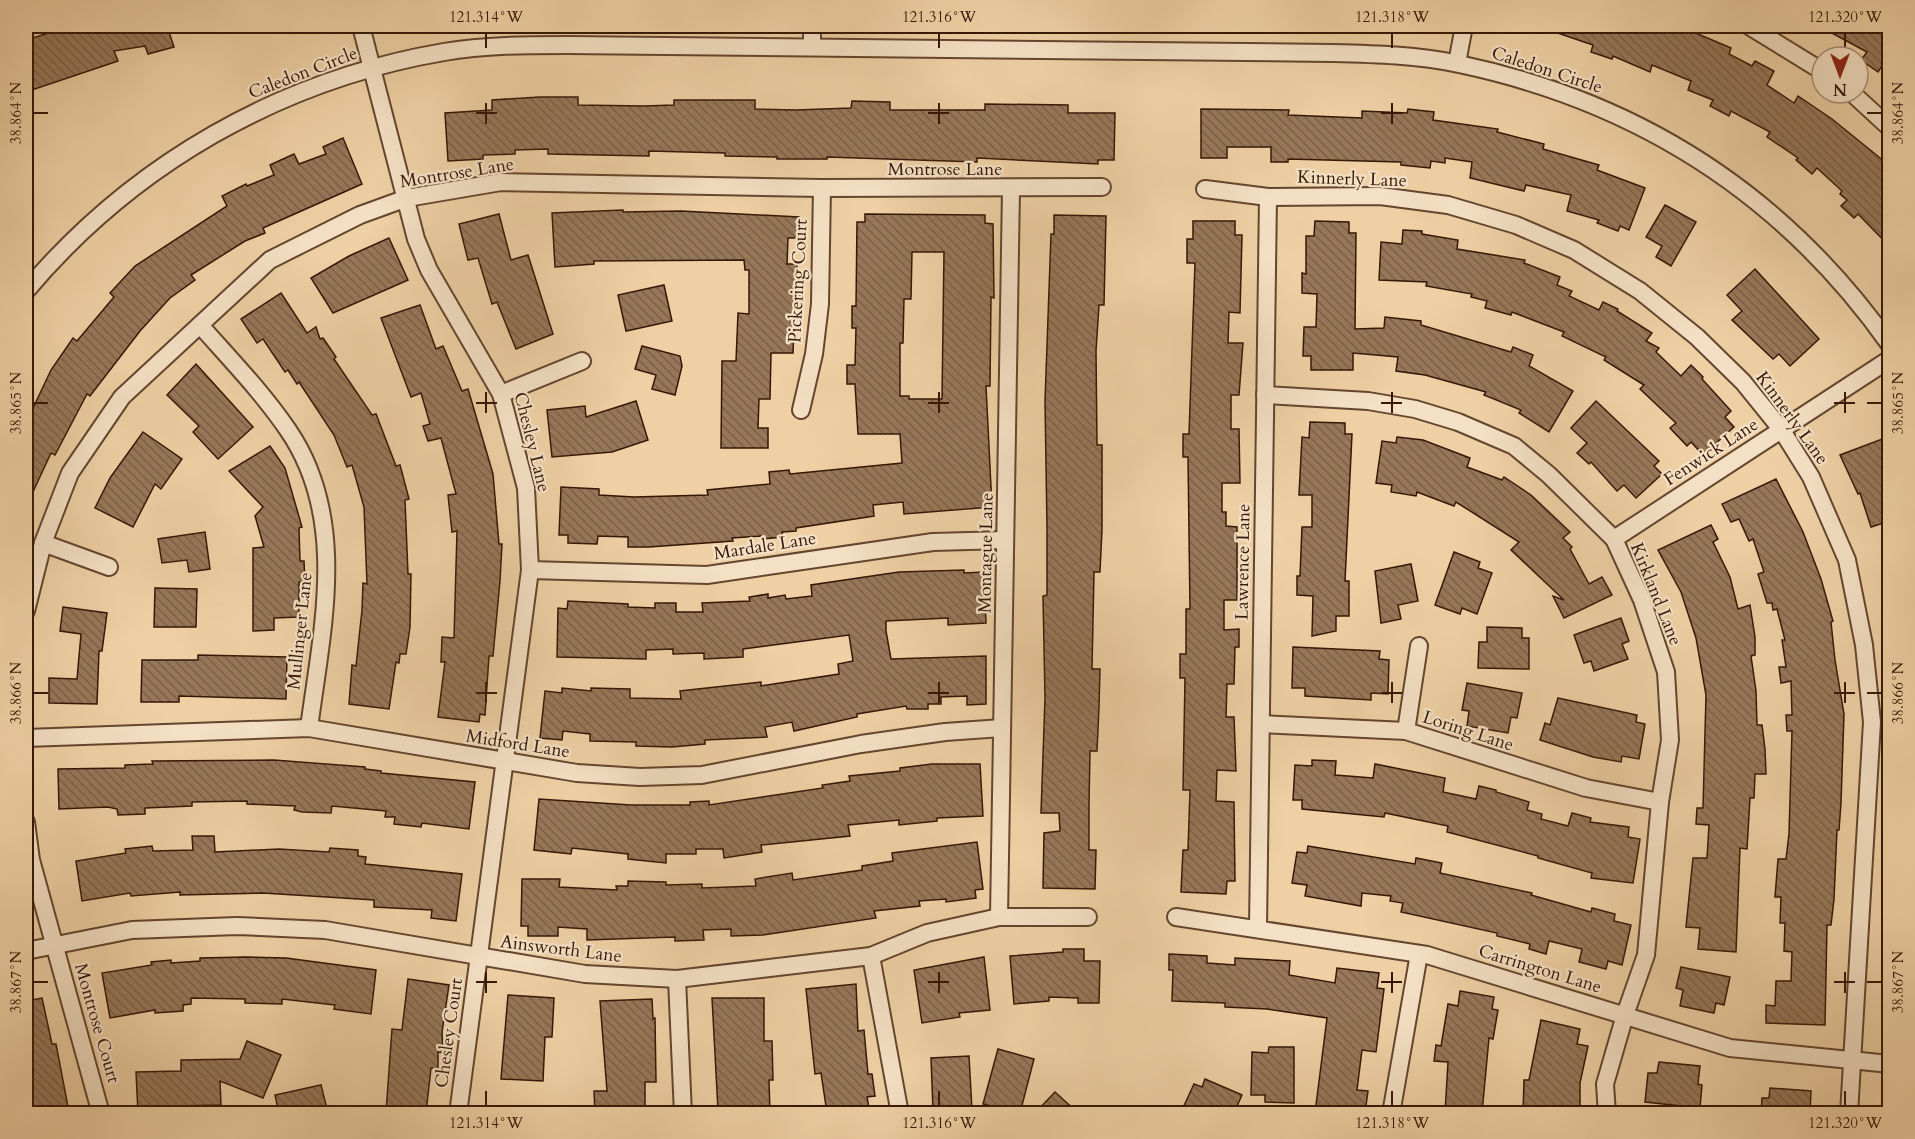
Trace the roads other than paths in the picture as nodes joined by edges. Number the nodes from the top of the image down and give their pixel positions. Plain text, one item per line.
1 (361, 26) edge
2 (812, 26) edge
3 (1464, 26) edge
4 (1749, 26) edge
5 (812, 47) junction
6 (1457, 63) junction
7 (1810, 64) edge
8 (372, 68) junction
9 (1865, 105) edge
10 (1890, 128) edge
11 (822, 188) junction
12 (1102, 188) dead end
13 (1011, 189) junction
14 (1205, 189) dead end
15 (1268, 197) junction
16 (407, 198) junction
17 (26, 291) edge
18 (200, 325) junction
19 (1890, 345) edge
20 (1890, 359) edge
21 (582, 361) dead end
22 (501, 394) junction
23 (1265, 395) junction
24 (801, 410) dead end
25 (1781, 429) junction
26 (1614, 539) junction
27 (1005, 540) junction
28 (43, 543) junction
29 (109, 567) dead end
30 (530, 570) junction
31 (26, 611) edge
32 (1419, 646) dead end
33 (1261, 724) junction
34 (309, 728) junction
35 (1002, 728) junction
36 (1406, 731) junction
37 (26, 738) edge
38 (503, 762) junction
39 (1660, 802) junction
40 (26, 822) edge
41 (999, 917) junction
42 (1088, 917) dead end
43 (1176, 917) dead end
44 (1258, 928) junction
45 (54, 944) junction
46 (26, 951) edge
47 (1419, 954) junction
48 (871, 956) junction
49 (479, 958) junction
50 (677, 979) junction
51 (1625, 1015) junction
52 (1851, 1058) junction
53 (1890, 1064) edge
54 (101, 1113) edge
55 (458, 1113) edge
56 (683, 1113) edge
57 (900, 1113) edge
58 (1391, 1113) edge
59 (1607, 1113) edge
60 (1849, 1113) edge

1 - 8 street, Chesley Lane
2 - 5 street
3 - 6 street
4 - 7 street
5 - 6 street, Caledon Circle
5 - 8 street, Caledon Circle
6 - 19 street, Caledon Circle
8 - 16 street, Chesley Lane
8 - 17 street, Caledon Circle
9 - 10 street
11 - 13 street, Montrose Lane
11 - 16 street, Montrose Lane
11 - 24 street, Pickering Court
12 - 13 street, Montrose Lane
13 - 27 street, Montague Lane
14 - 15 street, Kinnerly Lane
15 - 23 street, Lawrence Lane
15 - 25 street, Kinnerly Lane
16 - 18 street, Montrose Lane
16 - 22 street, Chesley Lane
18 - 28 street, Montrose Lane
18 - 34 street, Mullinger Lane
20 - 25 street, Fenwick Lane
21 - 22 street
22 - 30 street, Chesley Lane
23 - 26 street, Kirkland Lane
23 - 33 street, Lawrence Lane
25 - 26 street, Fenwick Lane
25 - 52 street, Kinnerly Lane
26 - 39 street, Kirkland Lane
27 - 30 street, Mardale Lane
27 - 35 street, Montague Lane
28 - 29 street
28 - 31 street, Montrose Lane
30 - 38 street, Chesley Lane
32 - 36 street
33 - 36 street, Loring Lane
33 - 44 street, Lawrence Lane
34 - 37 street, Midford Lane
34 - 38 street, Midford Lane
35 - 38 street, Midford Lane
35 - 41 street, Montague Lane
36 - 39 street, Loring Lane
38 - 49 street, Chesley Lane
39 - 51 street, Kirkland Lane
40 - 45 street
41 - 42 street, Ainsworth Lane
41 - 48 street, Ainsworth Lane
43 - 44 street, Carrington Lane
44 - 47 street, Carrington Lane
45 - 46 street, Ainsworth Lane
45 - 49 street, Ainsworth Lane
45 - 54 street, Montrose Court
47 - 51 street, Carrington Lane
47 - 58 street
48 - 50 street, Ainsworth Lane
48 - 57 street
49 - 50 street, Ainsworth Lane
49 - 55 street, Chesley Court
50 - 56 street
51 - 52 street, Carrington Lane
51 - 59 street, Kirkland Lane
52 - 53 street, Carrington Lane
52 - 60 street, Kinnerly Lane

